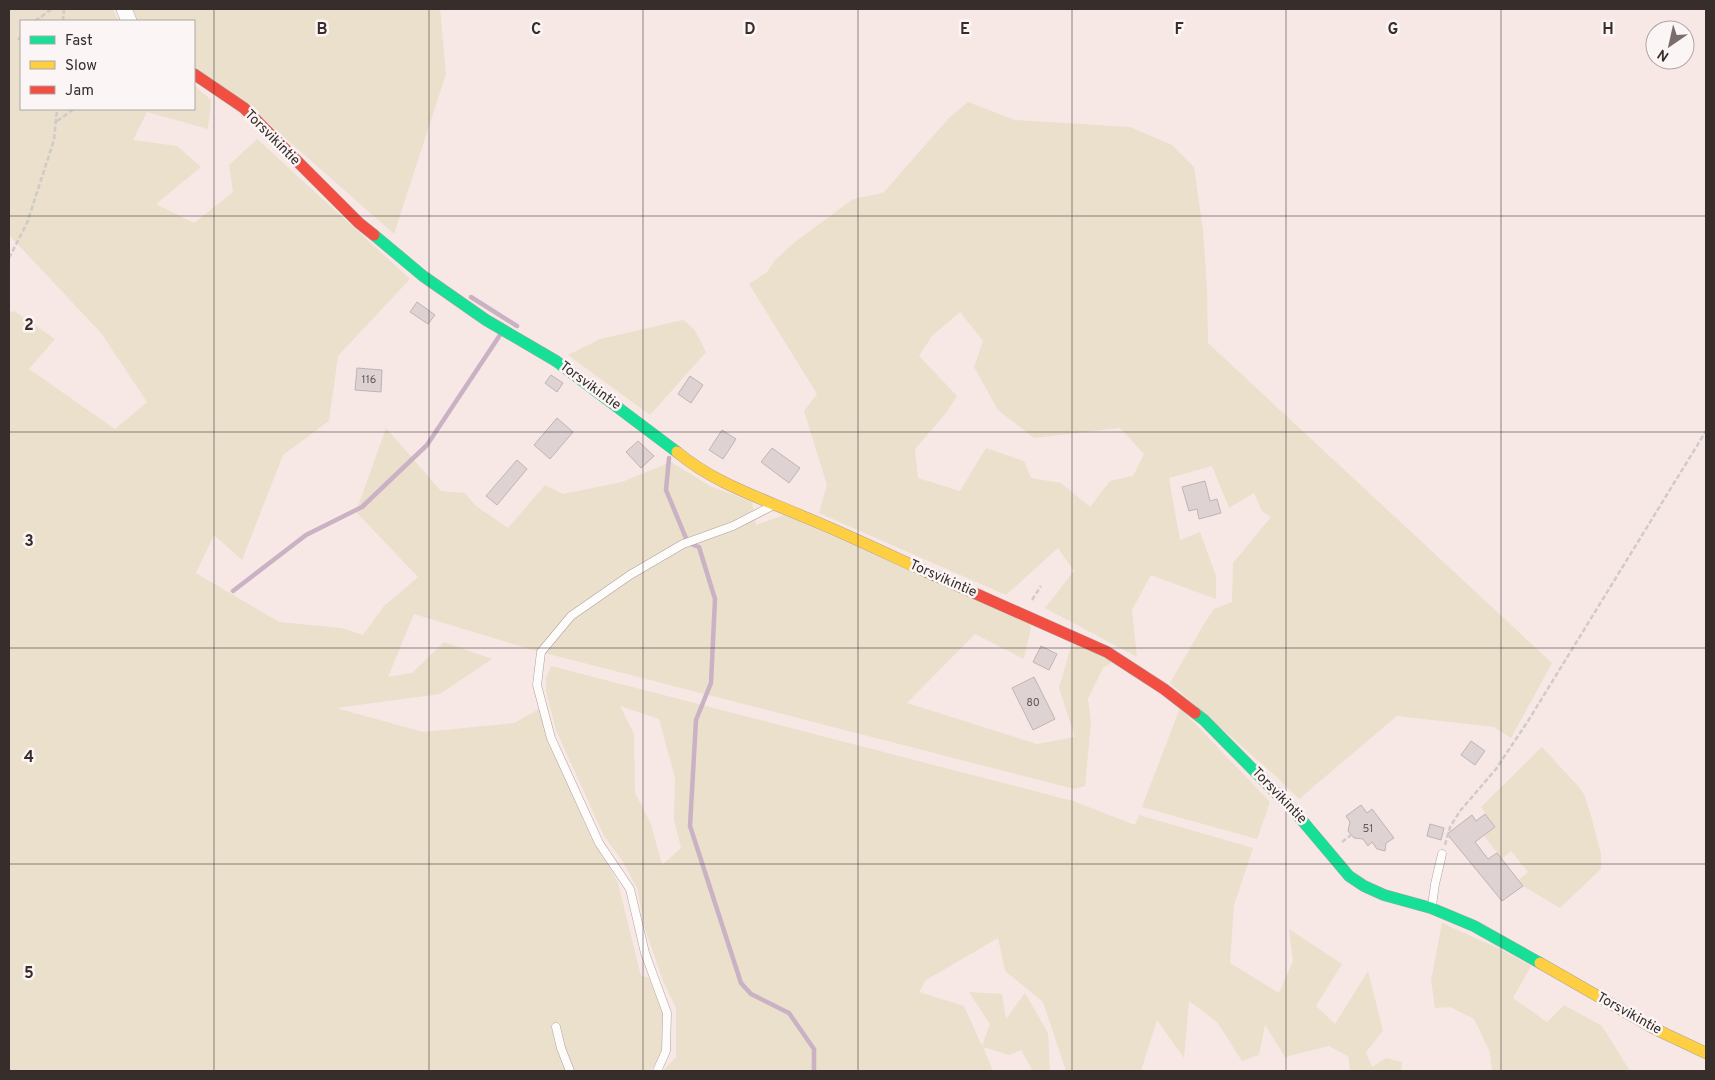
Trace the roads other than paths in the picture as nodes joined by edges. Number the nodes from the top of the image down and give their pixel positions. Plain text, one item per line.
1 (195, 75) edge
2 (774, 505) junction
3 (1442, 854) road end
4 (1431, 908) junction
5 (556, 1027) dead end
6 (1706, 1052) edge
7 (570, 1071) edge
8 (657, 1071) edge

1 - 2 street, Torsvikintie
2 - 4 street, Torsvikintie
2 - 8 lane
3 - 4 lane
4 - 6 street, Torsvikintie
5 - 7 lane

